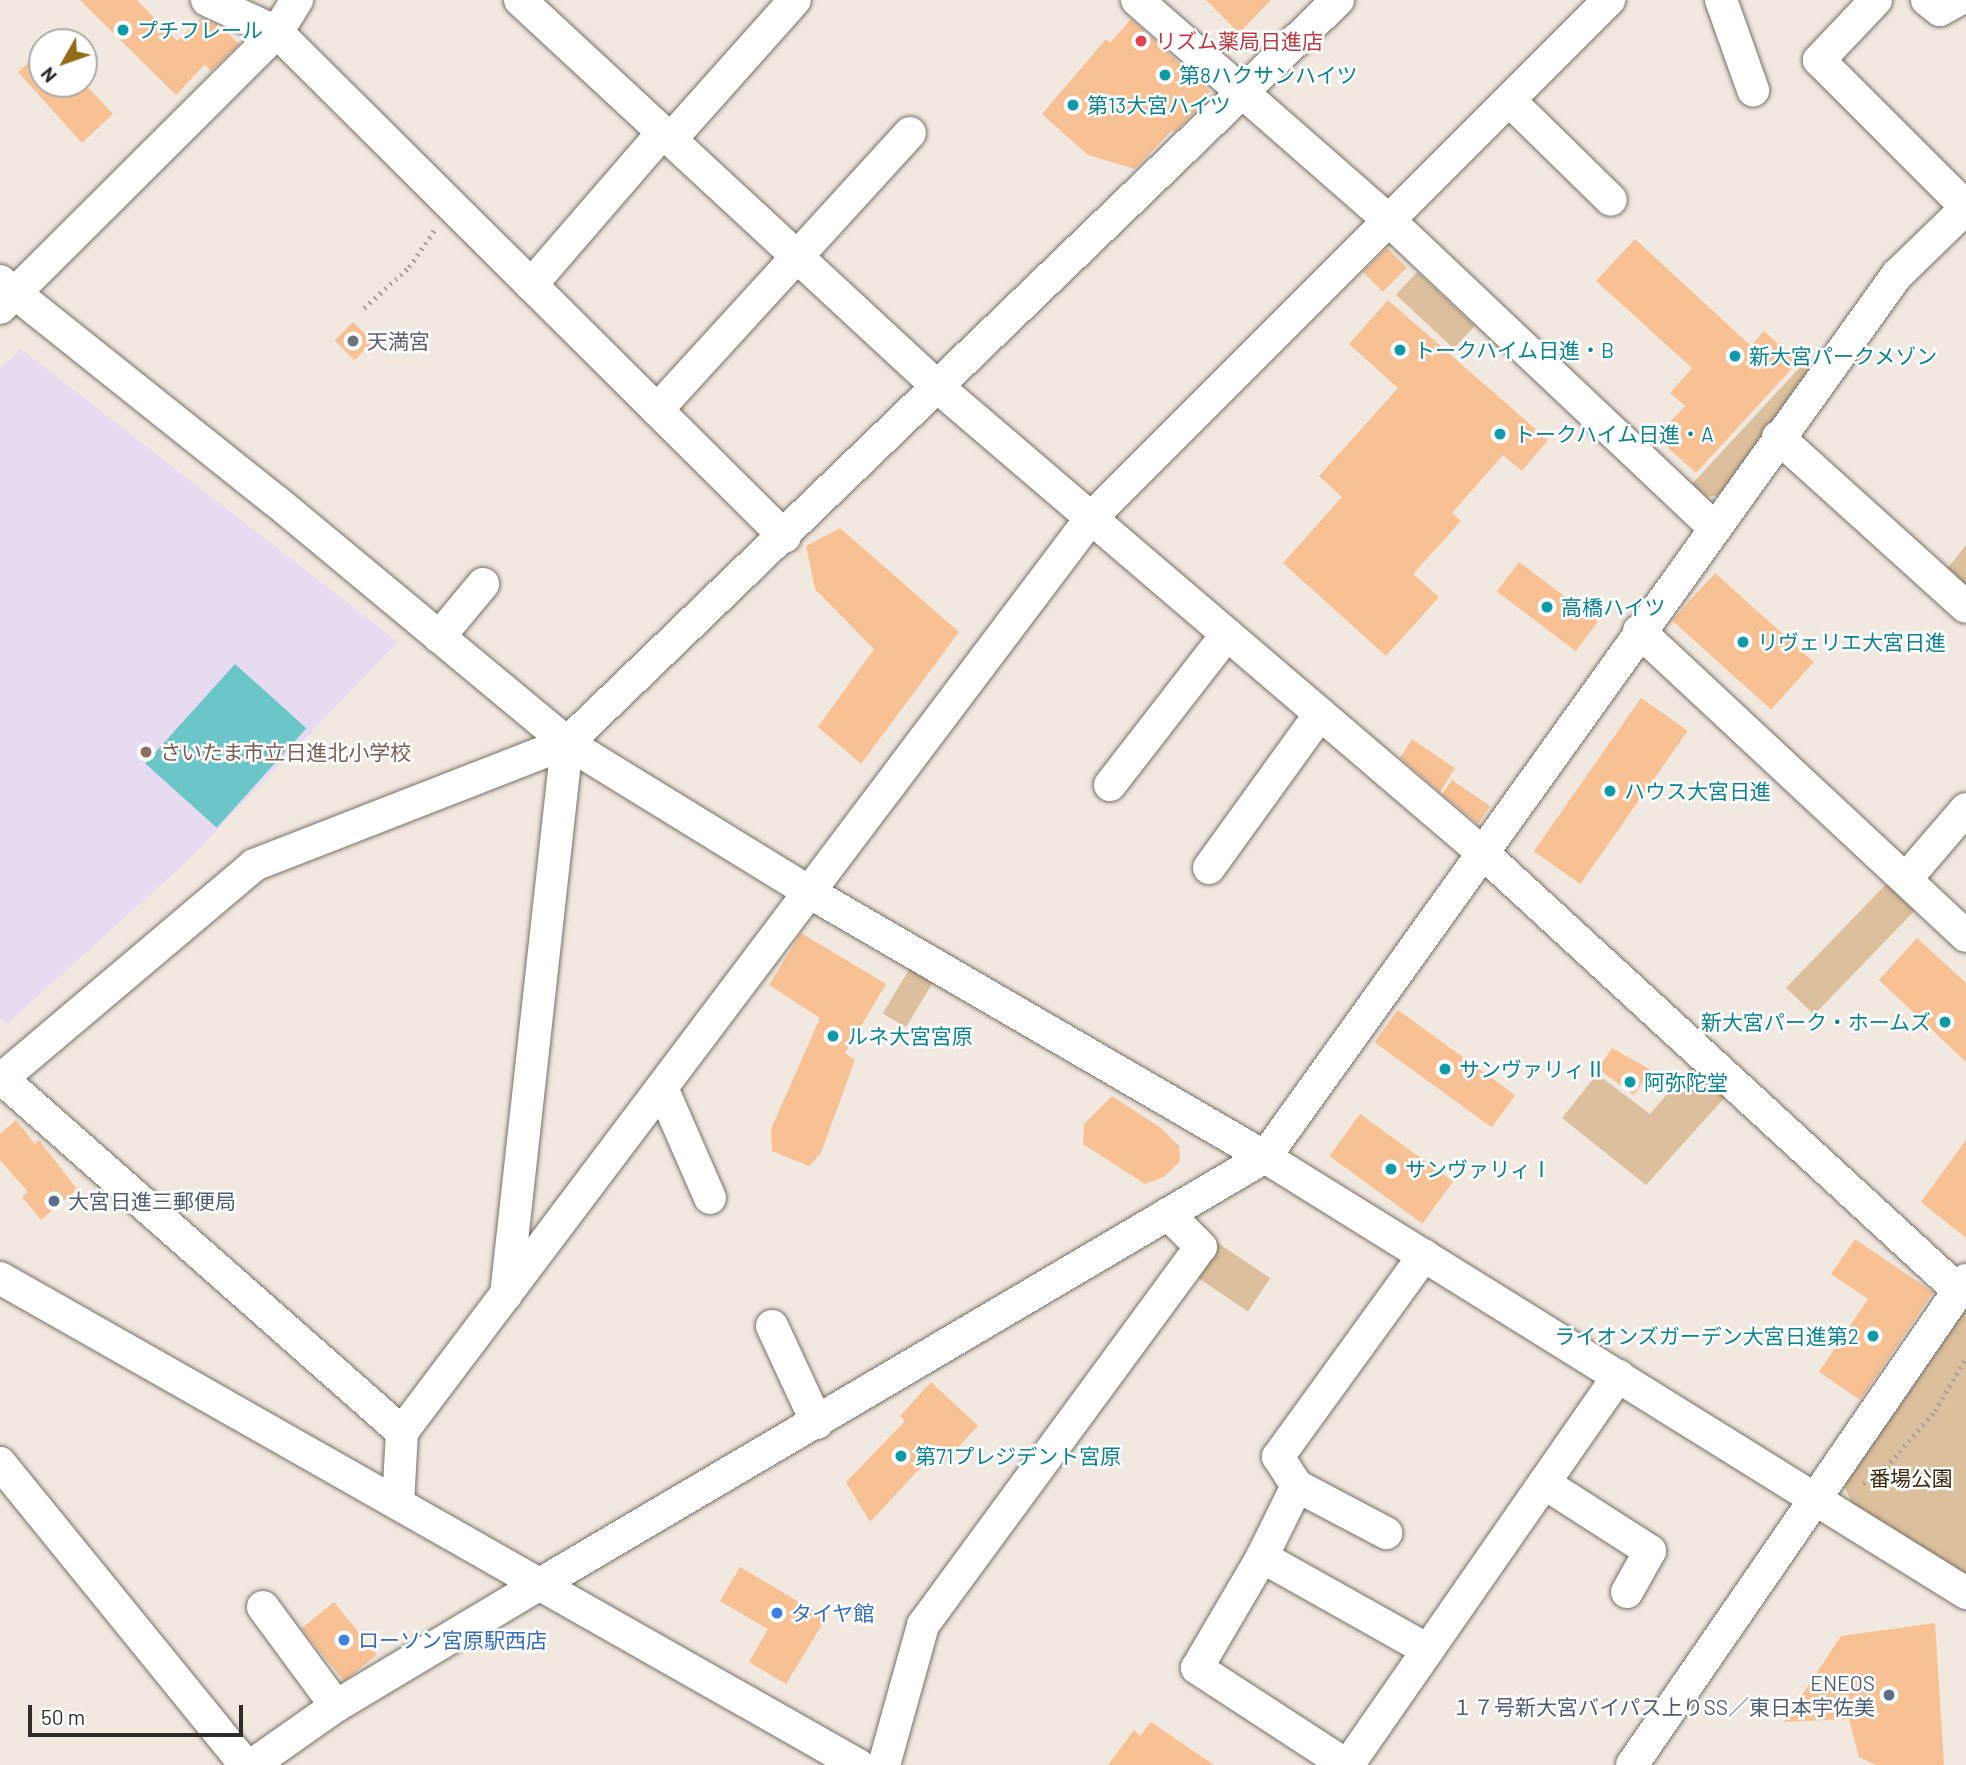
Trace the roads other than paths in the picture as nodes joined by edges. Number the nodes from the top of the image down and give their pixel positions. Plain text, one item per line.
1 (207, 0) edge
2 (298, 0) edge
3 (520, 0) edge
4 (795, 0) edge
5 (1137, 0) edge
6 (1338, 0) edge
7 (1608, 0) edge
8 (1721, 0) edge
9 (1876, 0) edge
10 (1927, 0) edge
11 (1958, 0) edge
12 (277, 32) junction
13 (1753, 90) dead end
14 (1242, 94) junction
15 (1510, 101) junction
16 (910, 134) dead end
17 (667, 136) junction
18 (1611, 200) dead end
19 (1966, 208) edge
20 (1391, 222) junction
21 (1952, 241) edge
22 (800, 259) junction
23 (531, 285) junction
24 (5, 295) edge
25 (939, 388) junction
26 (657, 410) junction
27 (1778, 437) junction
28 (1091, 518) junction
29 (1713, 526) junction
30 (785, 537) junction
31 (483, 584) dead end
32 (1966, 607) edge
33 (1639, 631) junction
34 (1227, 634) junction
35 (439, 636) junction
36 (1320, 714) junction
37 (566, 743) junction
38 (1110, 785) dead end
39 (1966, 809) edge
40 (1484, 854) junction
41 (1209, 868) dead end
42 (1906, 879) junction
43 (809, 892) junction
44 (1966, 936) edge
45 (1, 1079) edge
46 (662, 1088) junction
47 (1265, 1157) junction
48 (710, 1198) dead end
49 (1168, 1214) junction
50 (1424, 1255) junction
51 (0, 1278) edge
52 (1962, 1285) edge
53 (506, 1298) junction
54 (772, 1326) dead end
55 (1618, 1376) junction
56 (817, 1423) junction
57 (402, 1432) junction
58 (0, 1464) edge
59 (1544, 1483) junction
60 (1297, 1486) junction
61 (1816, 1500) junction
62 (398, 1504) junction
63 (1386, 1533) dead end
64 (1262, 1557) junction
65 (540, 1584) junction
66 (1627, 1592) dead end
67 (1966, 1592) edge
68 (263, 1607) dead end
69 (1428, 1650) junction
70 (336, 1706) junction
71 (244, 1765) edge
72 (252, 1765) edge
73 (858, 1765) edge
74 (884, 1765) edge
75 (1347, 1765) edge
76 (1632, 1765) edge

1 - 12 street
2 - 12 street
3 - 17 street
4 - 17 street
5 - 14 street
6 - 14 street
7 - 15 street
8 - 13 street
9 - 19 street
10 - 11 street
12 - 23 street
12 - 24 street
14 - 20 street
14 - 25 street
15 - 18 street
15 - 20 street
16 - 22 street
17 - 22 street
17 - 23 street
19 - 21 street
20 - 28 street
20 - 29 street
21 - 27 street
22 - 25 street
22 - 26 street
23 - 26 street
24 - 35 street
25 - 28 street
25 - 30 street
26 - 30 street
27 - 29 street
27 - 32 street
28 - 34 street
28 - 43 street
29 - 33 street
30 - 37 street
31 - 35 street
33 - 40 street
33 - 42 street
34 - 36 street
34 - 38 street
35 - 37 street
36 - 40 street
36 - 41 street
37 - 43 street
37 - 45 street
37 - 53 street
39 - 42 street
40 - 47 street
40 - 52 street
42 - 44 street
43 - 46 street
43 - 47 street
45 - 57 street
46 - 48 street
46 - 53 street
47 - 49 street
47 - 50 street
49 - 56 street
49 - 74 street
50 - 55 street
50 - 60 street
51 - 62 street
52 - 61 street
53 - 57 street
54 - 56 street
55 - 59 street
55 - 61 street
56 - 65 street
57 - 62 street
58 - 71 street
59 - 66 street
59 - 69 street
60 - 63 street
60 - 64 street
61 - 67 street
61 - 76 street
62 - 65 street
64 - 69 street
64 - 75 street
65 - 70 street
65 - 73 street
68 - 70 street
69 - 75 street
70 - 72 street

